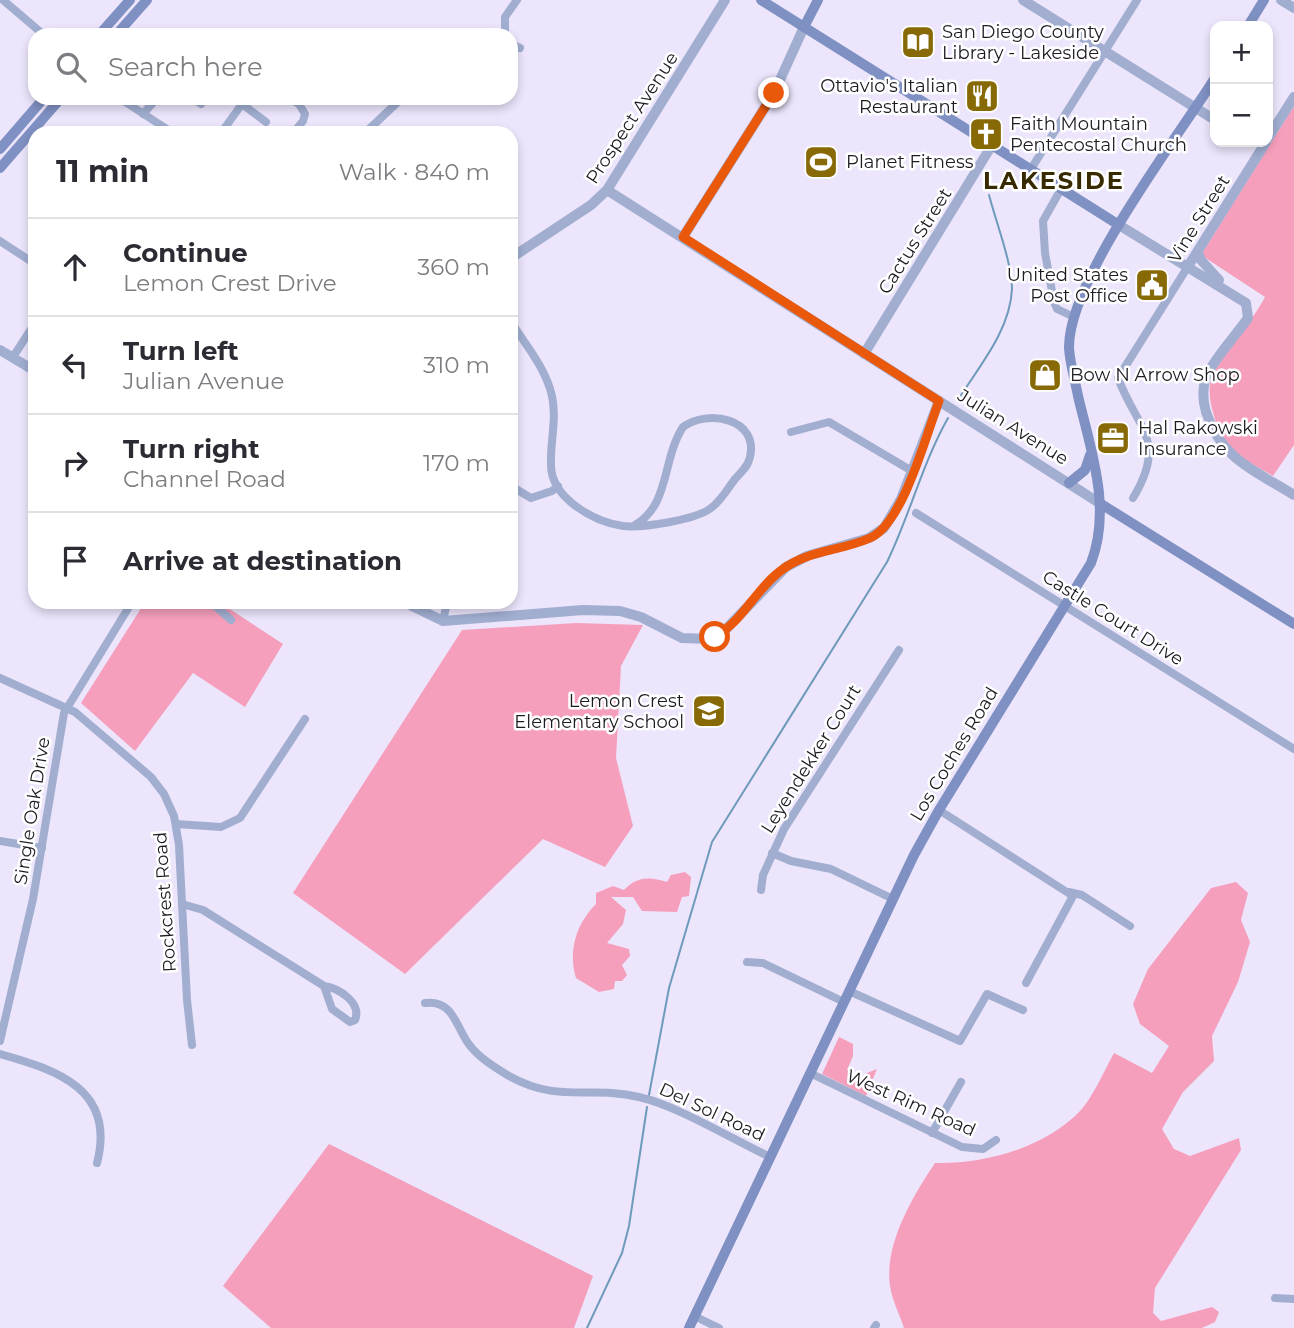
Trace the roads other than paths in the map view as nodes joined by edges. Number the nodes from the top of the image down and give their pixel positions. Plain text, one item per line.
1 (3, 0) edge
2 (130, 0) edge
3 (147, 0) edge
4 (517, 0) edge
5 (725, 0) edge
6 (761, 0) edge
7 (818, 0) edge
8 (1023, 0) edge
9 (1136, 0) edge
10 (1264, 0) edge
11 (1280, 0) edge
12 (1294, 8) edge
13 (1251, 21) edge
14 (804, 27) junction
15 (36, 28) edge
16 (105, 28) edge
17 (122, 28) edge
18 (505, 28) edge
19 (1105, 51) junction
20 (1211, 84) edge
21 (1294, 97) edge
22 (38, 105) edge
23 (55, 105) edge
24 (130, 105) edge
25 (151, 105) edge
26 (241, 105) edge
27 (243, 105) edge
28 (300, 105) edge
29 (395, 105) edge
30 (1196, 108) junction
31 (143, 114) junction
32 (1210, 117) edge
33 (266, 122) dead end
34 (37, 126) edge
35 (162, 126) edge
36 (226, 126) edge
37 (299, 126) edge
38 (372, 126) edge
39 (1273, 130) edge
40 (28, 136) edge
41 (992, 145) junction
42 (1263, 147) edge
43 (0, 149) edge
44 (0, 168) edge
45 (1031, 169) junction
46 (1061, 189) junction
47 (607, 190) junction
48 (1119, 225) junction
49 (683, 237) junction
50 (0, 241) edge
51 (1198, 251) junction
52 (518, 253) edge
53 (28, 259) edge
54 (1187, 268) junction
55 (1236, 295) junction
56 (1073, 317) junction
57 (518, 332) edge
58 (28, 334) edge
59 (0, 350) edge
60 (864, 354) junction
61 (13, 358) junction
62 (28, 367) edge
63 (939, 401) junction
64 (791, 432) dead end
65 (1091, 452) junction
66 (912, 471) junction
67 (1069, 483) junction
68 (558, 486) junction
69 (518, 490) edge
70 (1294, 495) edge
71 (1133, 498) dead end
72 (1101, 504) junction
73 (916, 513) dead end
74 (635, 525) junction
75 (1066, 606) junction
76 (128, 609) edge
77 (219, 609) edge
78 (418, 609) edge
79 (446, 609) edge
80 (231, 620) dead end
81 (443, 621) junction
82 (1294, 624) edge
83 (899, 650) dead end
84 (0, 678) edge
85 (66, 708) junction
86 (305, 719) dead end
87 (1294, 749) edge
88 (939, 810) junction
89 (176, 824) junction
90 (0, 841) edge
91 (42, 848) junction
92 (772, 853) junction
93 (761, 890) dead end
94 (1069, 892) junction
95 (893, 899) junction
96 (182, 904) junction
97 (1130, 926) dead end
98 (747, 962) dead end
99 (1026, 983) dead end
100 (324, 986) junction
101 (846, 996) junction
102 (425, 1003) dead end
103 (1023, 1010) dead end
104 (0, 1041) edge
105 (192, 1045) dead end
106 (0, 1054) edge
107 (812, 1074) junction
108 (961, 1082) dead end
109 (932, 1133) junction
110 (996, 1140) dead end
111 (770, 1157) junction
112 (97, 1163) dead end
113 (1275, 1297) dead end
114 (1294, 1299) edge
115 (694, 1316) junction
116 (689, 1328) edge
117 (719, 1328) edge

1 - 15 street
2 - 16 main road
3 - 17 main road
4 - 18 street
5 - 47 street, Prospect Avenue
6 - 14 main road
7 - 14 main road
8 - 19 street
9 - 19 street
10 - 13 main road
11 - 12 street
14 - 41 main road
14 - 49 street
19 - 30 street
19 - 45 street
20 - 30 main road
21 - 39 street, Vine Street
22 - 43 main road
23 - 34 main road
24 - 31 street
25 - 31 street
26 - 36 street
27 - 33 street
28 - 37 street
29 - 38 street
30 - 32 street
30 - 48 main road
31 - 35 street
40 - 44 main road
41 - 45 main road
41 - 60 street, Cactus Street
42 - 51 street, Vine Street
45 - 46 main road
46 - 48 main road
46 - 56 street
47 - 49 street, Julian Avenue
47 - 52 street, Prospect Avenue
48 - 54 street
48 - 56 main road
49 - 60 street, Julian Avenue
50 - 53 street
51 - 54 street, Vine Street
51 - 55 street
54 - 55 street
54 - 71 street, Vine Street
55 - 70 street
56 - 65 main road, Los Coches Road
57 - 68 street
58 - 61 street
59 - 61 street
60 - 63 street, Julian Avenue
61 - 62 street
63 - 66 street
63 - 67 street, Julian Avenue
64 - 66 street
65 - 67 main road
65 - 72 main road, Los Coches Road
66 - 81 street
67 - 72 street, Julian Avenue
68 - 69 street
68 - 74 street
72 - 75 main road, Los Coches Road
72 - 82 main road, Julian Avenue
73 - 75 street, Castle Court Drive
74 - 74 street
75 - 87 street, Castle Court Drive
75 - 88 main road, Los Coches Road
76 - 85 street, Single Oak Drive
77 - 80 street
78 - 81 street
79 - 81 street
83 - 92 street, Leyendekker Court
84 - 85 street, Rockcrest Road
85 - 89 street, Rockcrest Road
85 - 91 street, Single Oak Drive
86 - 89 street
88 - 94 street
88 - 95 main road, Los Coches Road
89 - 96 street, Rockcrest Road
90 - 91 street
91 - 104 street, Single Oak Drive
92 - 93 street, Leyendekker Court
92 - 95 street
94 - 97 street
94 - 99 street
95 - 101 main road, Los Coches Road
96 - 100 street
96 - 105 street, Rockcrest Road
98 - 101 street
100 - 100 street
101 - 103 street
101 - 107 main road, Los Coches Road
102 - 111 street, Del Sol Road
106 - 112 street
107 - 109 street, West Rim Road
107 - 111 main road, Los Coches Road
108 - 109 street
109 - 110 street, West Rim Road
111 - 115 main road, Los Coches Road
113 - 114 street
115 - 116 main road, Los Coches Road
115 - 117 street

